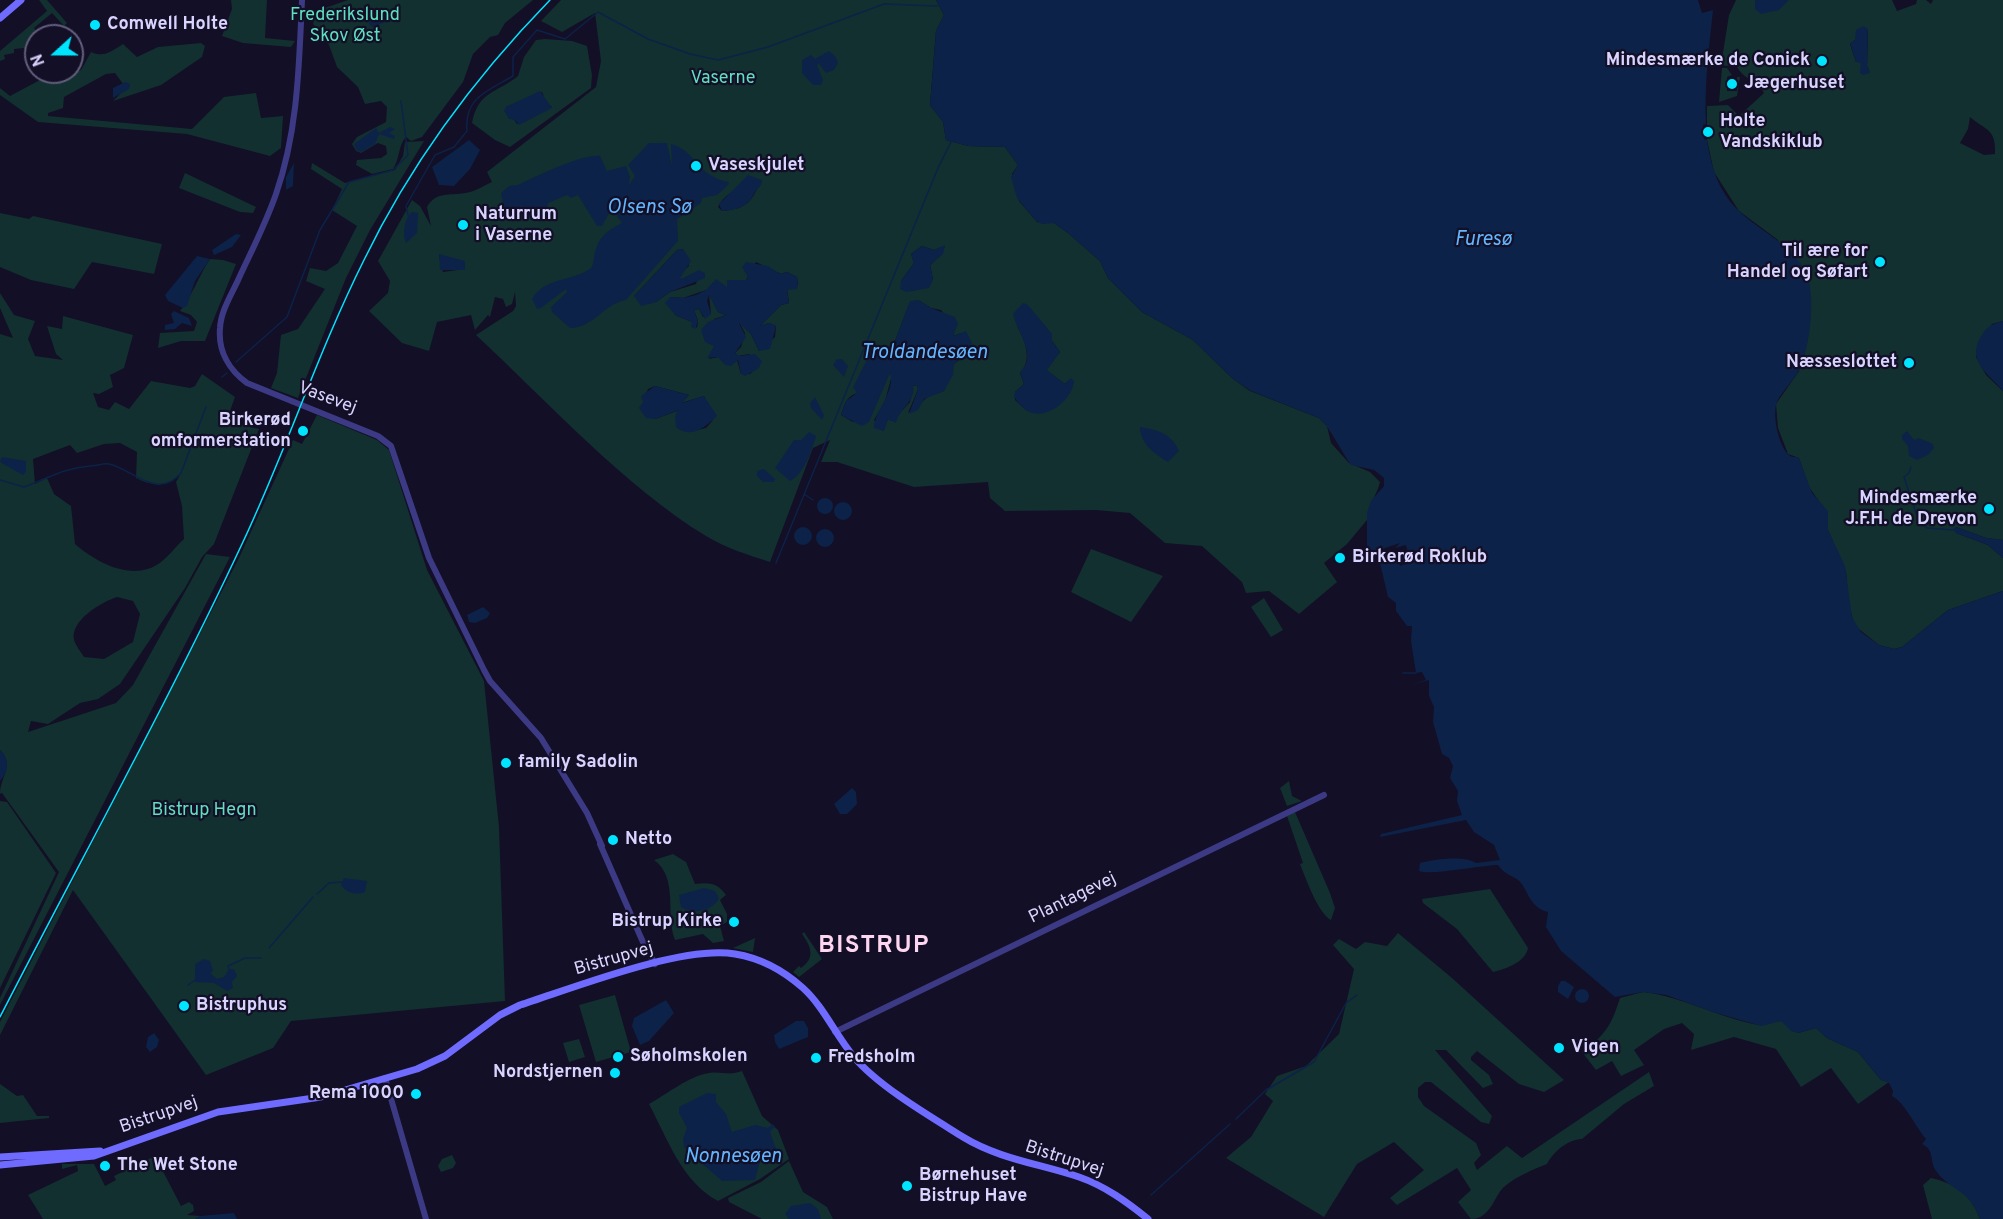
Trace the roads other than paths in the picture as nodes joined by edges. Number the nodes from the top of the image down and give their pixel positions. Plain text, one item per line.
1 (21, 0) edge
2 (302, 0) edge
3 (0, 18) edge
4 (1324, 795) dead end
5 (655, 964) junction
6 (835, 1032) junction
7 (385, 1078) junction
8 (103, 1151) junction
9 (0, 1157) edge
10 (0, 1165) edge
11 (426, 1219) edge
12 (1148, 1219) edge

1 - 3 main road
2 - 5 street, Vasevej
4 - 6 street, Plantagevej
5 - 6 main road, Bistrupvej
5 - 7 main road, Bistrupvej
6 - 12 main road, Bistrupvej
7 - 8 main road, Bistrupvej
7 - 11 street
8 - 9 main road, Bistrupvej
8 - 10 main road, Bistrupvej

